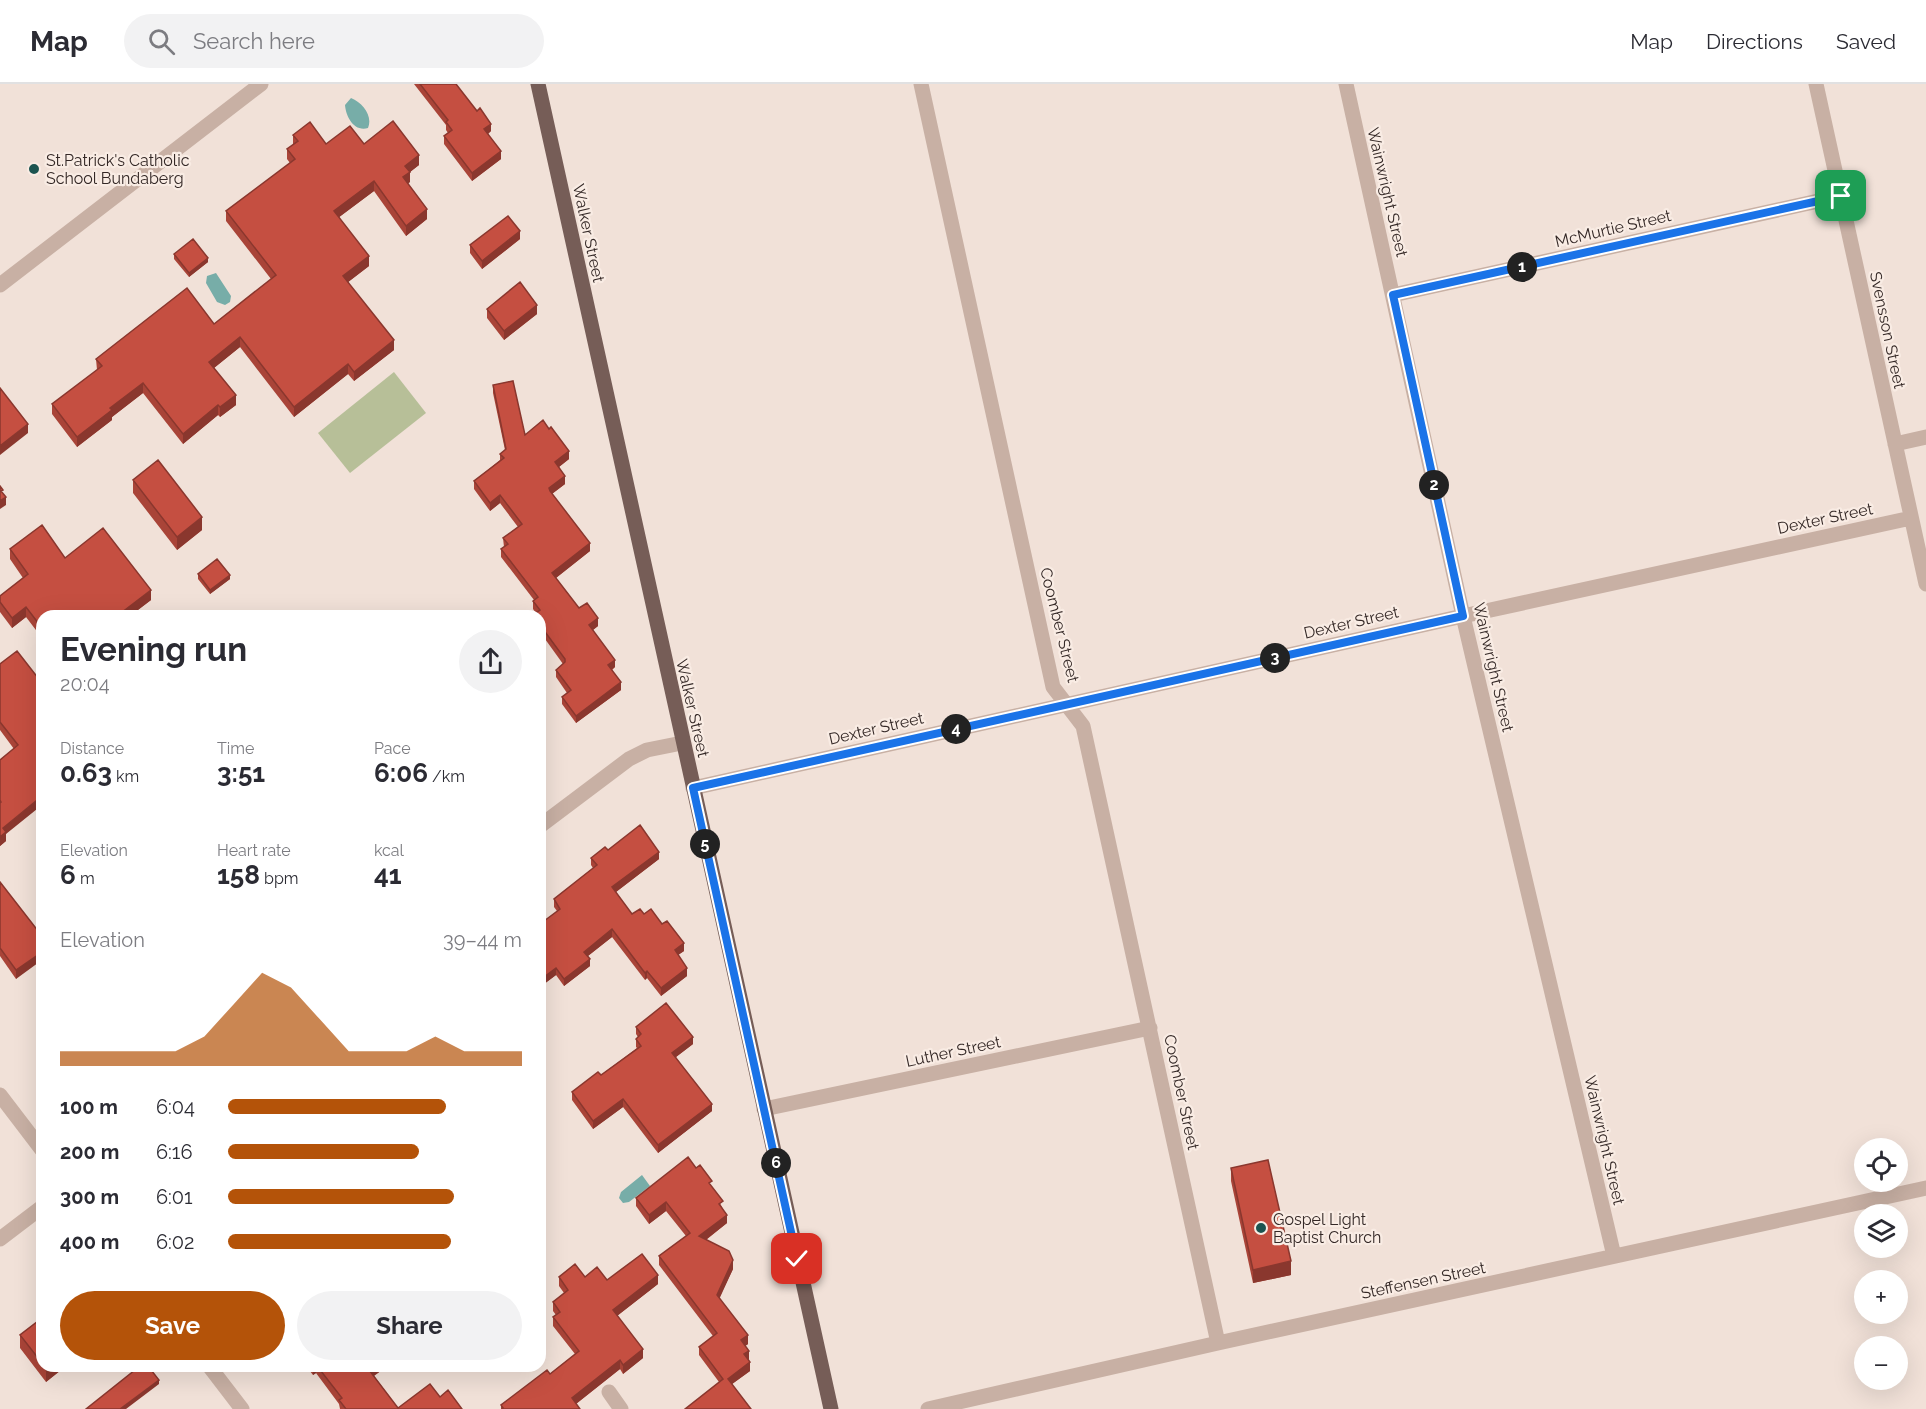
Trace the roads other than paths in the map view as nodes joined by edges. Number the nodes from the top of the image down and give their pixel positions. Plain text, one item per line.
1 (261, 84) edge
2 (538, 84) edge
3 (921, 84) edge
4 (1346, 84) edge
5 (1816, 84) edge
6 (1841, 196) junction
7 (0, 285) edge
8 (1393, 295) junction
9 (1926, 437) edge
10 (1895, 444) junction
11 (1911, 518) junction
12 (1926, 584) edge
13 (1463, 616) junction
14 (1066, 704) junction
15 (682, 743) junction
16 (693, 788) junction
17 (546, 821) edge
18 (1150, 1028) junction
19 (0, 1095) edge
20 (764, 1109) junction
21 (36, 1142) edge
22 (1926, 1188) edge
23 (36, 1212) edge
24 (0, 1239) edge
25 (1614, 1256) junction
26 (1218, 1343) junction
27 (214, 1372) edge
28 (609, 1392) dead end
29 (242, 1409) edge
30 (621, 1409) edge
31 (831, 1409) edge
32 (928, 1409) edge

1 - 7 street
2 - 15 main road, Walker Street
3 - 14 street, Coomber Street
4 - 8 street, Wainwright Street
5 - 6 street, Svensson Street
6 - 8 street, McMurtie Street
6 - 10 street, Svensson Street
8 - 13 street, Wainwright Street
9 - 10 street
10 - 11 street, Svensson Street
11 - 12 street, Svensson Street
11 - 13 street, Dexter Street
13 - 14 street, Dexter Street
13 - 25 street, Wainwright Street
14 - 16 street, Dexter Street
14 - 18 street, Coomber Street
15 - 16 main road, Walker Street
15 - 17 street
16 - 20 main road, Walker Street
18 - 20 street, Luther Street
18 - 26 street, Coomber Street
19 - 21 street
20 - 31 main road, Walker Street
22 - 25 street, Steffensen Street
23 - 24 street
25 - 26 street, Steffensen Street
26 - 32 street, Steffensen Street
27 - 29 street
28 - 30 street

